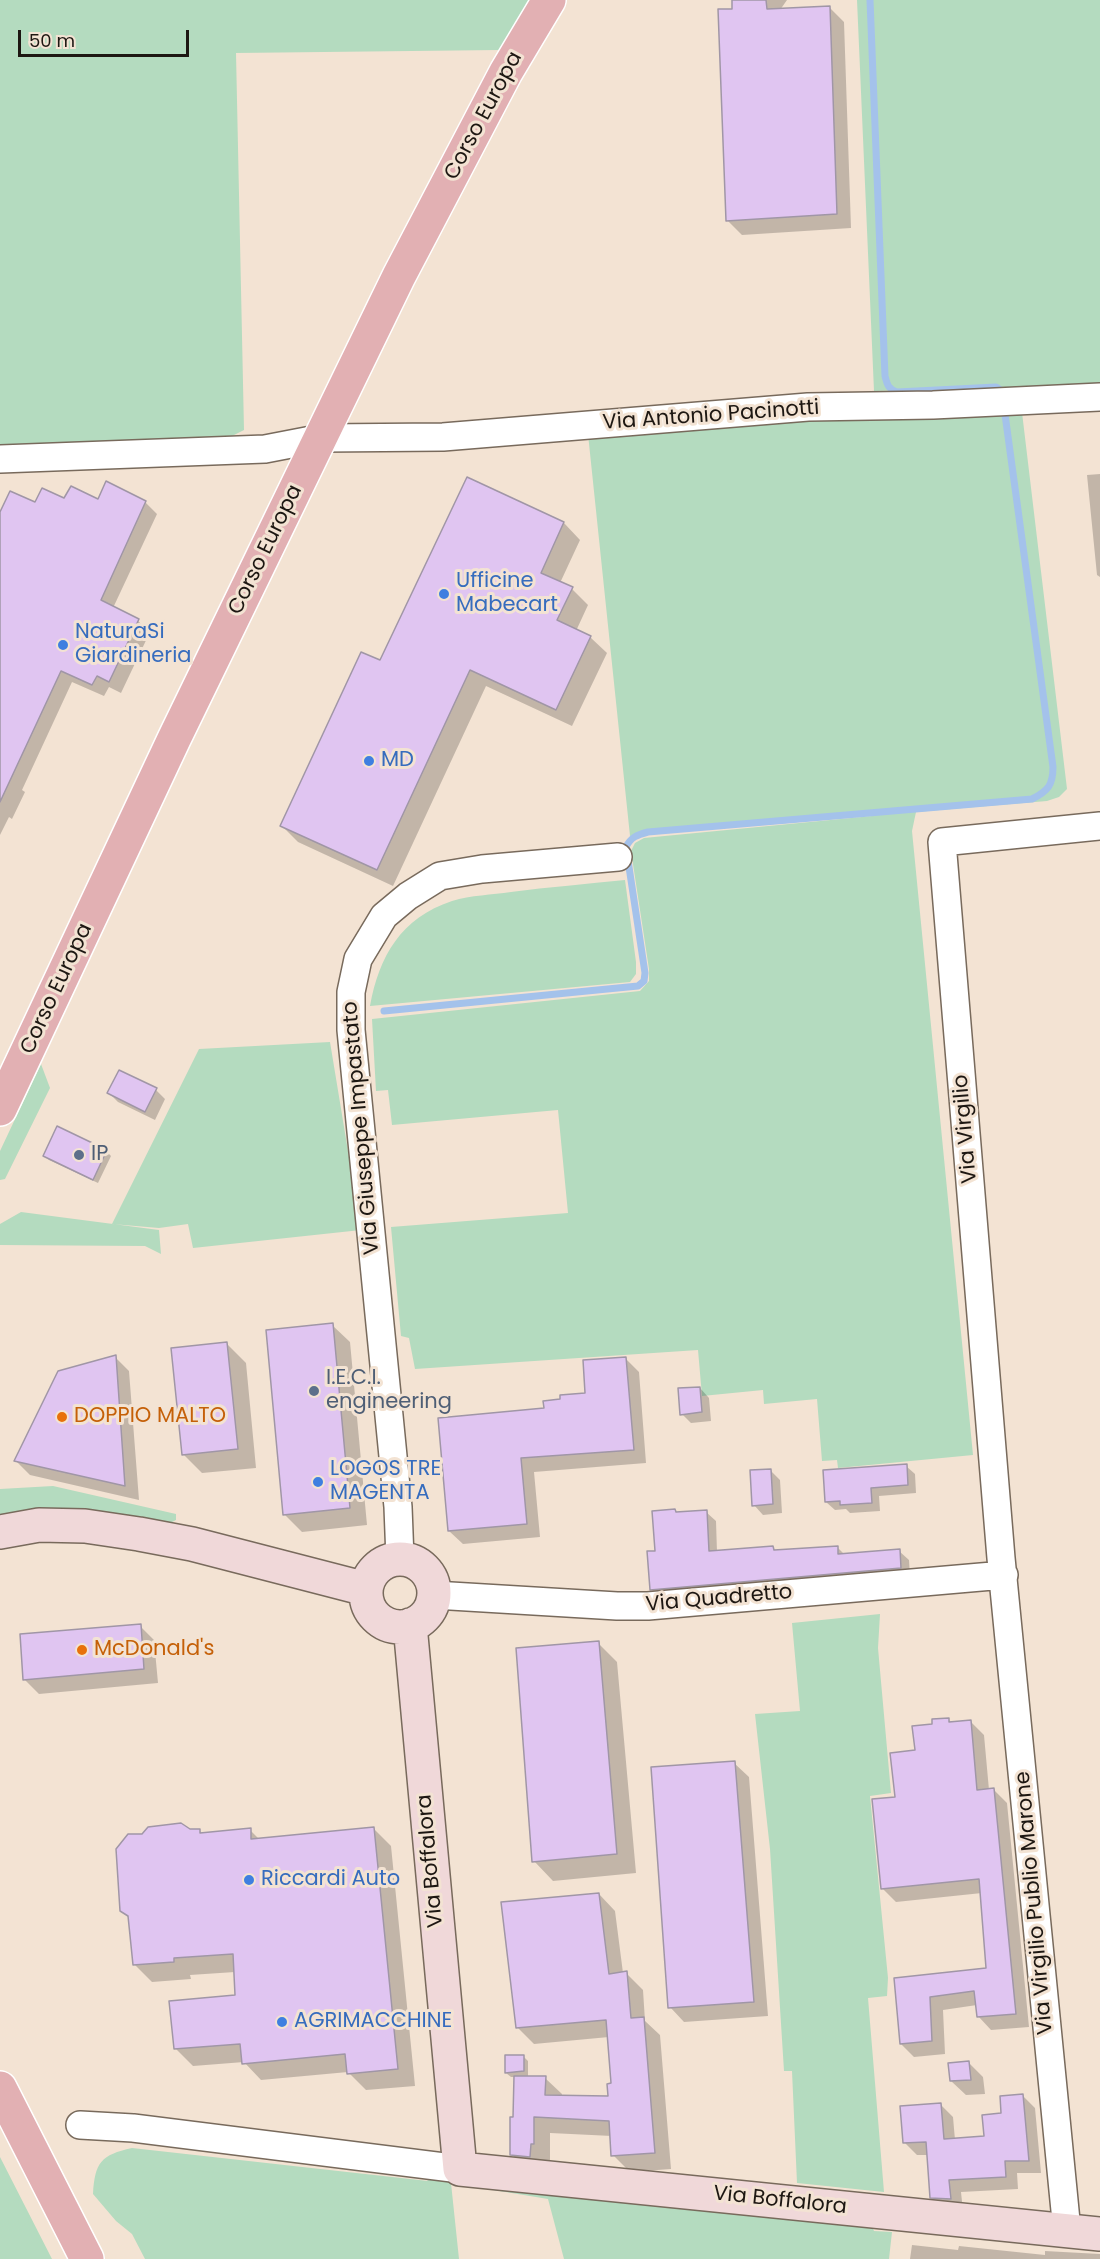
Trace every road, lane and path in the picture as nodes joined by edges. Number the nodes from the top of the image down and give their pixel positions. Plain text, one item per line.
1 (549, 0) edge
2 (1100, 398) edge
3 (322, 438) junction
4 (0, 459) edge
5 (1100, 826) edge
6 (618, 857) dead end
7 (0, 1109) edge
8 (0, 1532) edge
9 (400, 1559) junction
10 (1004, 1575) junction
11 (366, 1589) junction
12 (434, 1595) junction
13 (410, 1625) junction
14 (0, 2088) edge
15 (10, 2124) edge
16 (80, 2125) dead end
17 (460, 2169) junction
18 (1067, 2231) junction
19 (1100, 2234) edge
20 (87, 2259) edge

1 - 3 main road, Corso Europa
2 - 3 street, Via Antonio Pacinotti
3 - 4 street, Via Antonio Pacinotti
3 - 7 main road, Corso Europa
5 - 10 street, Via Virgilio
6 - 9 street, Via Giuseppe Impastato
8 - 11 street
9 - 11 street
9 - 12 street
10 - 12 street, Via Quadretto
10 - 18 street, Via Virgilio Publio Marone
11 - 13 street
12 - 13 street
13 - 17 street, Via Boffalora
14 - 15 main road
15 - 20 main road
16 - 17 street, Via Boffalora
17 - 18 street, Via Boffalora
18 - 19 street, Via Boffalora

